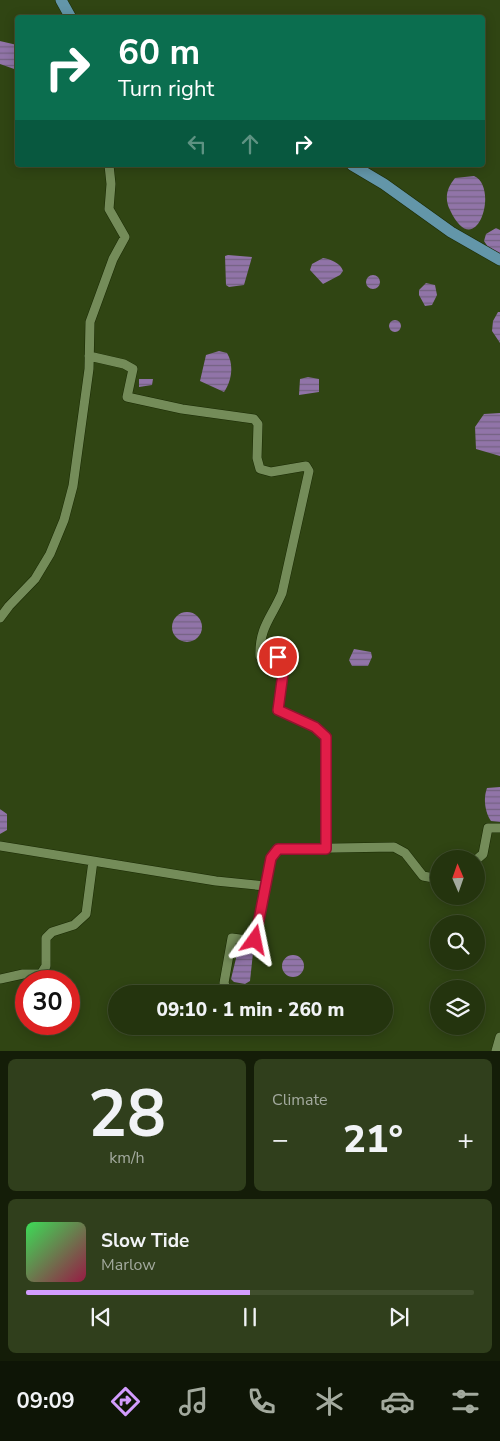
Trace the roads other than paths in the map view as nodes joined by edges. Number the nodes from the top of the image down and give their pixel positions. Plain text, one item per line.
1 (61, 0) edge
2 (69, 15) edge
3 (109, 167) edge
4 (355, 167) edge
5 (500, 260) edge
6 (89, 356) junction
7 (0, 618) edge
8 (500, 828) edge
9 (0, 846) edge
10 (326, 849) junction
11 (484, 850) edge
12 (93, 861) junction
13 (430, 878) edge
14 (265, 886) junction
15 (0, 979) edge
16 (225, 985) edge
17 (500, 1037) edge
18 (496, 1051) edge

1 - 2 main road
3 - 6 street
4 - 5 main road
6 - 7 street
6 - 10 street
8 - 11 street
9 - 12 street
10 - 13 street
10 - 14 street
12 - 14 street
12 - 15 street
14 - 16 street
17 - 18 street

